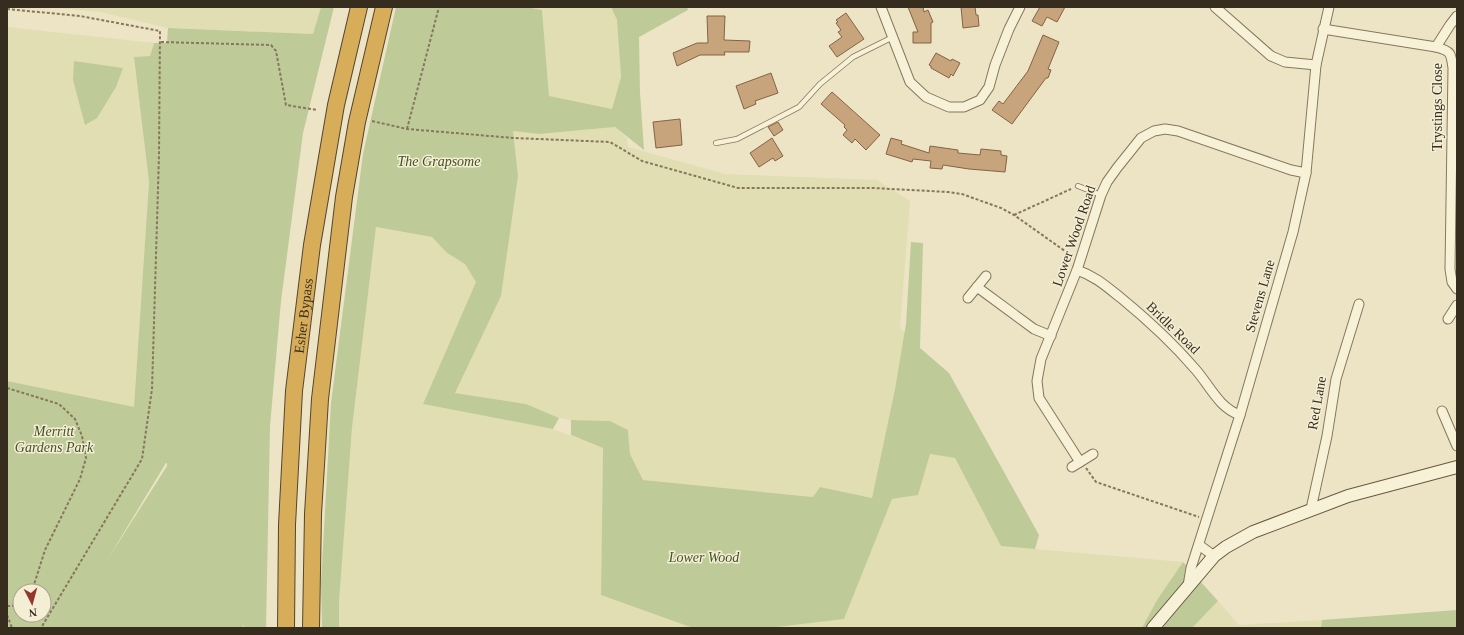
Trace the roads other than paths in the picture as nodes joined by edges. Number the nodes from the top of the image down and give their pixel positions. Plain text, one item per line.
1 (359, 7) edge
2 (384, 7) edge
3 (881, 7) edge
4 (1020, 7) edge
5 (1215, 7) edge
6 (1329, 7) edge
7 (1457, 16) edge
8 (1323, 29) junction
9 (893, 36) junction
10 (1436, 47) junction
11 (1316, 65) junction
12 (716, 143) dead end
13 (1306, 173) junction
14 (1078, 186) road end
15 (1101, 195) junction
16 (1078, 266) junction
17 (986, 276) dead end
18 (977, 287) junction
19 (1457, 289) edge
20 (968, 298) dead end
21 (1359, 304) dead end
22 (1457, 305) edge
23 (1448, 319) dead end
24 (1051, 336) junction
25 (1442, 411) dead end
26 (1240, 415) junction
27 (1457, 446) edge
28 (1092, 454) dead end
29 (1080, 462) junction
30 (1072, 467) dead end
31 (1457, 467) edge
32 (1311, 509) junction
33 (1199, 545) junction
34 (1214, 556) junction
35 (1188, 586) junction
36 (286, 628) edge
37 (311, 628) edge
38 (1153, 628) edge

1 - 36 highway, Esher Bypass
2 - 37 highway, Esher Bypass
3 - 9 street
4 - 9 street
5 - 11 street
6 - 8 street, Stevens Lane
7 - 10 street
8 - 10 street, Trystings Close
8 - 11 street, Stevens Lane
9 - 12 lane
10 - 19 street, Trystings Close
11 - 13 street, Stevens Lane
13 - 15 street, Lower Wood Road
13 - 26 street, Stevens Lane
14 - 15 lane
15 - 16 street, Lower Wood Road
16 - 24 street, Lower Wood Road
16 - 26 street, Bridle Road
17 - 18 street
18 - 20 street
18 - 24 street
21 - 32 street, Red Lane
22 - 23 street
24 - 29 street, Lower Wood Road
25 - 27 street
26 - 33 street, Stevens Lane
28 - 29 street
29 - 30 street
31 - 32 street
32 - 34 street
33 - 34 street
33 - 35 street, Stevens Lane
34 - 35 street
35 - 38 street

